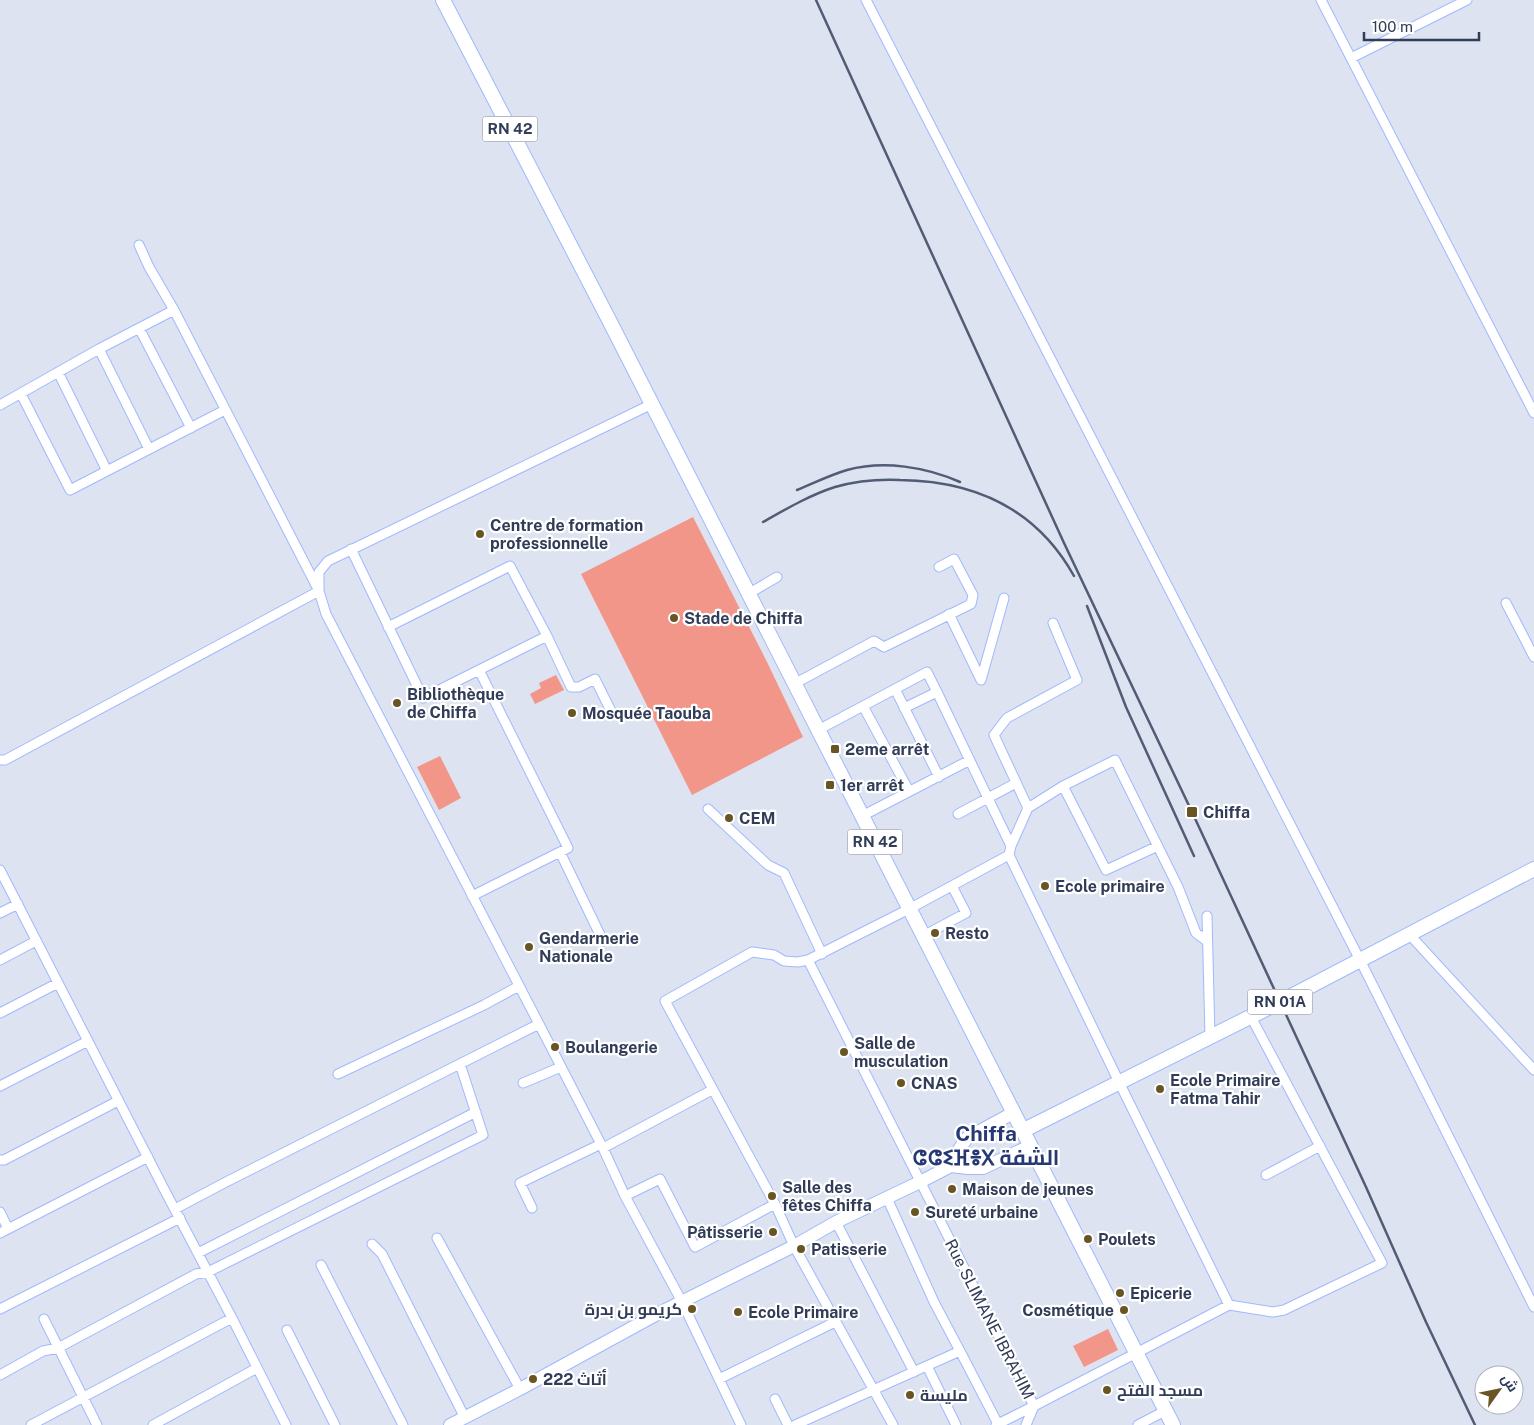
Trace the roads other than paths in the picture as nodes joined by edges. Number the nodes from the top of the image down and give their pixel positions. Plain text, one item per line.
1 (443, 0) edge
2 (866, 0) edge
3 (1321, 0) edge
4 (1467, 0) edge
5 (1351, 58) junction
6 (139, 245) dead end
7 (174, 310) junction
8 (139, 328) junction
9 (98, 349) junction
10 (58, 372) junction
11 (21, 394) junction
12 (652, 404) junction
13 (0, 405) edge
14 (225, 410) junction
15 (1534, 413) edge
16 (191, 428) junction
17 (149, 449) junction
18 (107, 471) junction
19 (351, 549) junction
20 (939, 567) dead end
21 (778, 577) dead end
22 (319, 591) junction
23 (748, 594) junction
24 (1004, 598) dead end
25 (1506, 603) dead end
26 (950, 614) junction
27 (1053, 623) dead end
28 (388, 627) junction
29 (547, 636) junction
30 (1534, 657) edge
31 (479, 670) junction
32 (794, 684) junction
33 (895, 689) junction
34 (937, 692) junction
35 (863, 706) junction
36 (904, 708) junction
37 (611, 711) dead end
38 (818, 730) junction
39 (0, 760) edge
40 (970, 760) junction
41 (939, 777) junction
42 (1016, 783) junction
43 (1063, 786) junction
44 (909, 791) junction
45 (988, 798) junction
46 (1028, 808) junction
47 (708, 809) dead end
48 (958, 814) dead end
49 (862, 816) junction
50 (1158, 846) junction
51 (1010, 850) junction
52 (560, 852) junction
53 (1534, 869) edge
54 (0, 870) edge
55 (952, 886) junction
56 (472, 896) junction
57 (18, 904) junction
58 (909, 909) junction
59 (0, 913) edge
60 (1207, 916) dead end
61 (1409, 934) junction
62 (923, 936) junction
63 (36, 940) junction
64 (603, 941) dead end
65 (1207, 941) junction
66 (822, 954) junction
67 (0, 960) edge
68 (808, 960) junction
69 (1360, 960) junction
70 (58, 984) junction
71 (519, 986) junction
72 (0, 1013) edge
73 (1251, 1017) junction
74 (540, 1024) junction
75 (1210, 1038) junction
76 (88, 1041) junction
77 (460, 1064) junction
78 (561, 1067) junction
79 (1534, 1070) edge
80 (338, 1074) dead end
81 (1118, 1082) junction
82 (523, 1083) dead end
83 (0, 1086) edge
84 (712, 1090) junction
85 (118, 1101) junction
86 (476, 1112) junction
87 (1013, 1113) junction
88 (1022, 1131) junction
89 (602, 1146) junction
90 (1030, 1146) junction
91 (1320, 1146) junction
92 (148, 1157) junction
93 (0, 1160) edge
94 (951, 1166) junction
95 (1266, 1175) dead end
96 (920, 1182) junction
97 (625, 1196) junction
98 (887, 1198) junction
99 (775, 1204) junction
100 (532, 1208) dead end
101 (175, 1209) junction
102 (0, 1212) edge
103 (180, 1218) junction
104 (836, 1222) junction
105 (4, 1231) edge
106 (438, 1238) dead end
107 (372, 1244) dead end
108 (794, 1246) junction
109 (198, 1253) junction
110 (321, 1265) dead end
111 (208, 1272) junction
112 (682, 1302) junction
113 (1229, 1305) junction
114 (1534, 1307) edge
115 (0, 1309) edge
116 (232, 1318) junction
117 (44, 1320) dead end
118 (835, 1322) junction
119 (287, 1330) dead end
120 (58, 1348) junction
121 (960, 1351) junction
122 (1136, 1352) junction
123 (927, 1366) junction
124 (258, 1368) junction
125 (914, 1372) junction
126 (0, 1375) edge
127 (719, 1379) junction
128 (520, 1389) junction
129 (874, 1390) junction
130 (83, 1398) junction
131 (775, 1399) dead end
132 (1034, 1406) junction
133 (1165, 1410) junction
134 (465, 1418) junction
135 (997, 1424) edge
136 (32, 1425) edge
137 (97, 1425) edge
138 (153, 1425) edge
139 (286, 1425) edge
140 (335, 1425) edge
141 (403, 1425) edge
142 (450, 1425) edge
143 (741, 1425) edge
144 (788, 1425) edge
145 (795, 1425) edge
146 (892, 1425) edge
147 (956, 1425) edge
148 (1026, 1425) edge
149 (1138, 1425) edge
150 (1173, 1425) edge

1 - 12 main road, RN 42
2 - 69 street
3 - 5 street
4 - 5 street
5 - 15 street
6 - 7 street
7 - 8 street
7 - 14 street
8 - 9 street
8 - 16 street
9 - 10 street
9 - 17 street
10 - 11 street
10 - 18 street
11 - 13 street
11 - 18 street
12 - 19 street
12 - 23 main road, RN 42
14 - 16 street
14 - 22 street
16 - 17 street
17 - 18 street
19 - 22 street
19 - 28 street
20 - 26 street
21 - 23 street
22 - 39 street
22 - 56 street
23 - 32 main road, RN 42
24 - 26 street
25 - 30 street
26 - 32 street
27 - 42 street
28 - 29 street
28 - 31 street
29 - 31 street
29 - 37 street
31 - 52 street
32 - 38 main road, RN 42
33 - 34 street
33 - 35 street
33 - 36 street
34 - 36 street
34 - 40 street
35 - 38 street
35 - 44 street
36 - 41 street
38 - 49 main road, RN 42
40 - 41 street
40 - 45 street
41 - 44 street
42 - 45 street
42 - 46 street
43 - 46 street
43 - 50 street
43 - 50 street
44 - 49 street
45 - 48 street
45 - 51 street
46 - 51 street
47 - 66 street
49 - 58 main road, RN 42
50 - 65 street
51 - 55 street
51 - 81 street
52 - 56 street
52 - 64 street
53 - 61 main road, RN 01A
54 - 57 street
55 - 58 street
55 - 62 street
56 - 71 street
57 - 59 street
57 - 63 street
58 - 62 main road, RN 42
58 - 66 street
60 - 65 street
61 - 69 main road, RN 01A
61 - 79 street
62 - 87 main road, RN 42
63 - 67 street
63 - 70 street
65 - 75 street
66 - 68 street
68 - 84 street
68 - 96 street, Rue SLIMANE IBRAHIM
69 - 73 main road, RN 01A
69 - 114 street
70 - 72 street
70 - 76 street
71 - 74 street
71 - 80 street
73 - 75 main road, RN 01A
73 - 91 street
74 - 77 street
74 - 78 street
75 - 81 main road, RN 01A
76 - 83 street
76 - 85 street
77 - 86 street
77 - 101 street
78 - 82 street
78 - 89 street
81 - 88 main road, RN 01A
81 - 113 street
84 - 89 street
84 - 99 street
85 - 92 street
85 - 93 street
86 - 109 street
86 - 111 street
87 - 88 main road, RN 42
87 - 94 main road
88 - 90 main road, RN 42
89 - 97 street
89 - 100 street
90 - 94 main road
90 - 122 main road, RN 42
91 - 95 street
91 - 113 street
92 - 101 street
92 - 105 street
94 - 96 main road
96 - 98 main road
96 - 132 street, Rue SLIMANE IBRAHIM
97 - 99 street
97 - 112 street
98 - 104 main road
98 - 121 street
99 - 108 street
101 - 103 street
102 - 105 street
103 - 109 street
103 - 115 street
104 - 108 main road
104 - 125 street
106 - 128 street
107 - 134 street
108 - 112 main road
108 - 118 street
109 - 111 street
110 - 141 street
111 - 116 street
111 - 120 street
112 - 127 street
112 - 128 main road
113 - 122 street, Rue SLIMANE IBRAHIM
116 - 124 street
116 - 130 street
117 - 120 street
118 - 127 street
118 - 129 street
119 - 140 street
120 - 126 street
120 - 130 street
121 - 123 street
121 - 135 street
122 - 132 street, Rue SLIMANE IBRAHIM
122 - 133 main road, RN 42
123 - 125 street
123 - 147 street
124 - 138 street
124 - 139 street
125 - 129 street
127 - 143 street
128 - 134 main road
129 - 145 street
129 - 146 street
130 - 136 street
130 - 137 street
131 - 144 street
132 - 135 street
132 - 148 street
133 - 149 street
133 - 150 main road, RN 42
134 - 142 main road

